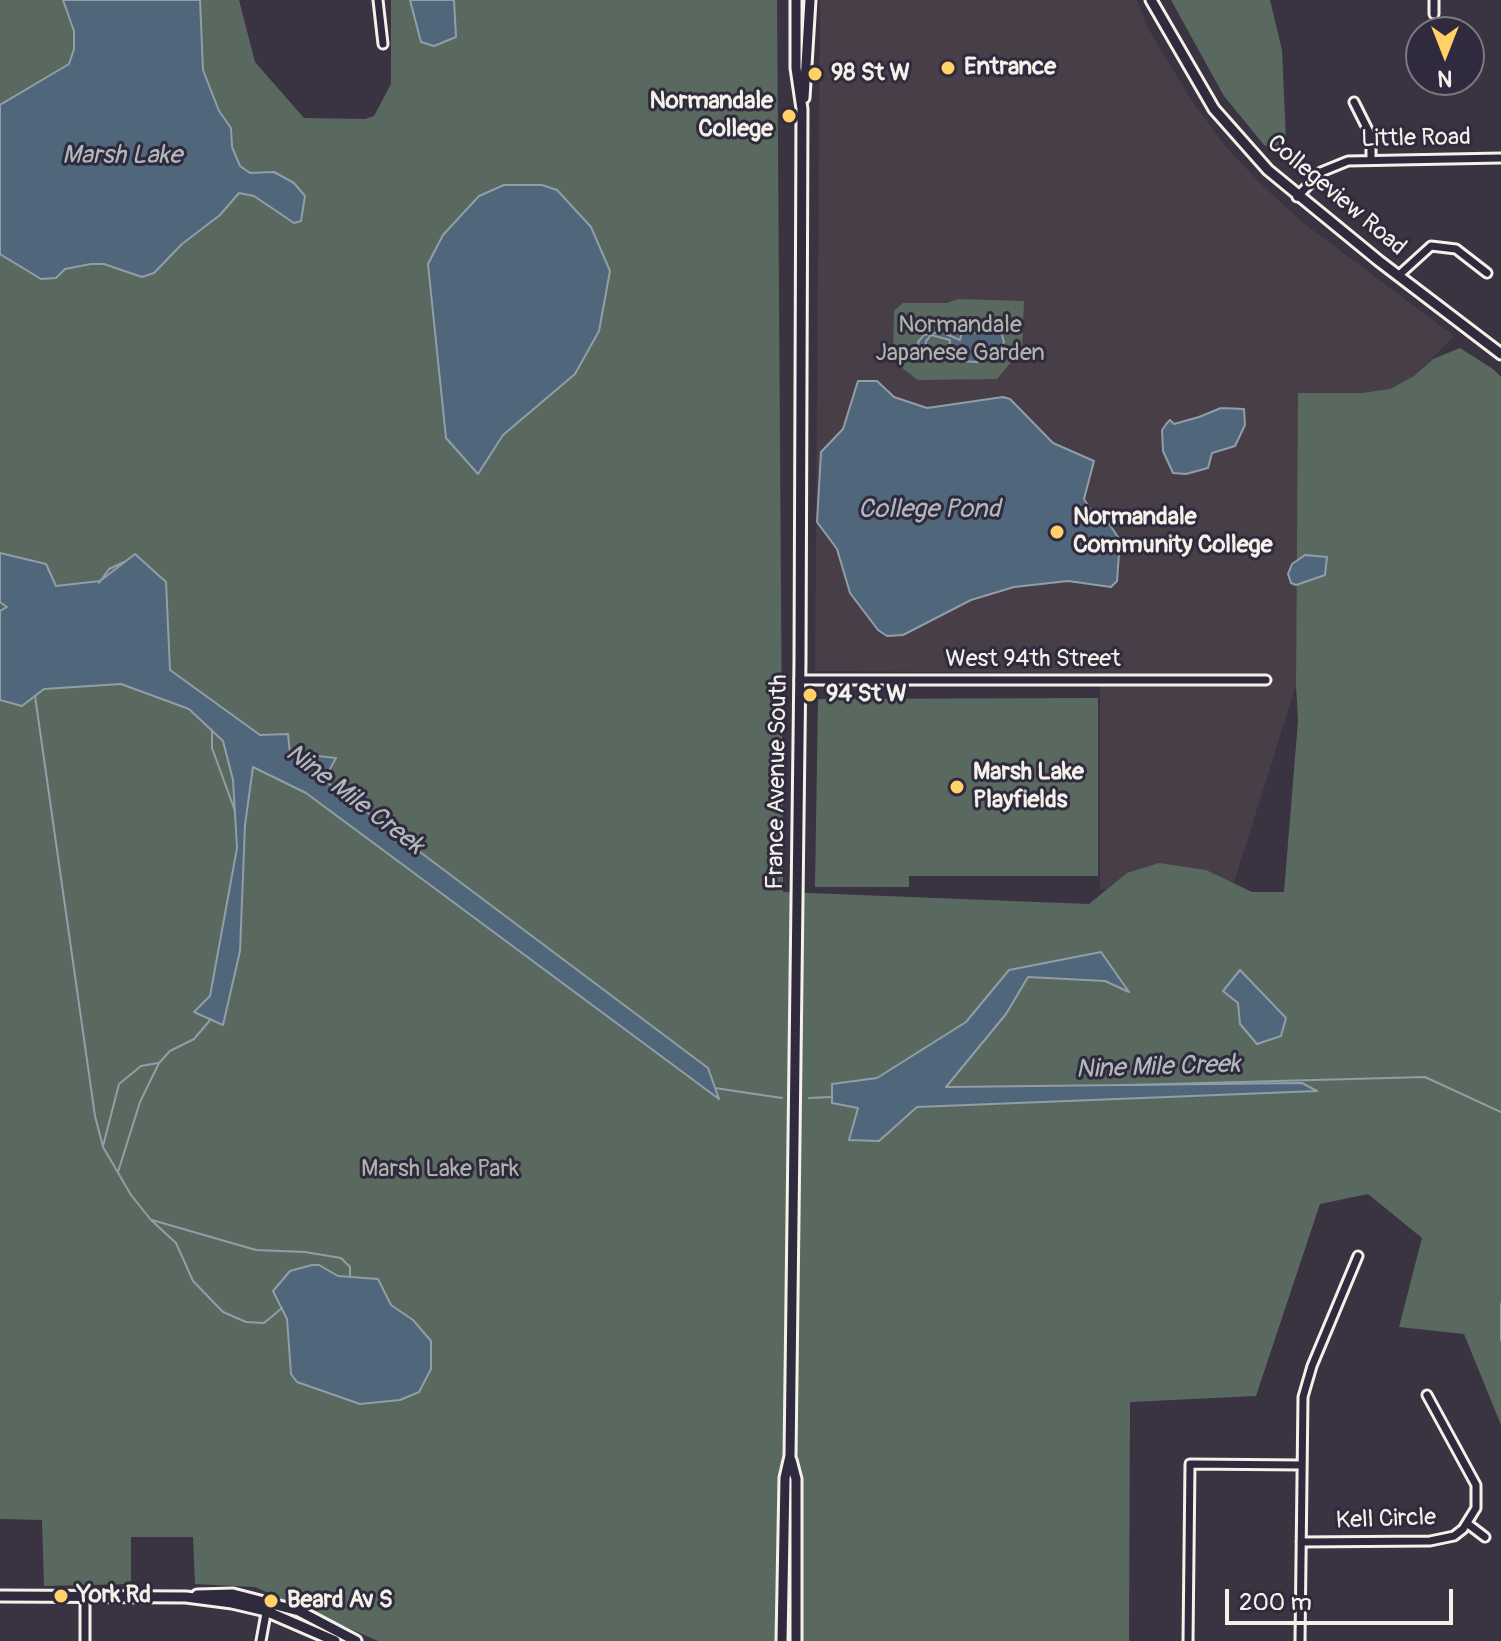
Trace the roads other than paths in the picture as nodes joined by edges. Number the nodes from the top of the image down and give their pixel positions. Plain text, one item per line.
1 (378, 0) edge
2 (796, 0) edge
3 (810, 0) edge
4 (1151, 0) edge
5 (1434, 0) edge
6 (1434, 14) dead end
7 (383, 44) dead end
8 (1354, 102) dead end
9 (802, 109) junction
10 (1501, 158) edge
11 (1371, 159) junction
12 (1297, 197) junction
13 (1487, 273) dead end
14 (1398, 276) junction
15 (1501, 354) edge
16 (799, 680) junction
17 (1266, 680) dead end
18 (1358, 1256) dead end
19 (1427, 1395) dead end
20 (790, 1456) junction
21 (1302, 1465) junction
22 (1468, 1524) junction
23 (1485, 1537) dead end
24 (1301, 1542) junction
25 (0, 1596) edge
26 (85, 1596) junction
27 (267, 1606) junction
28 (85, 1641) edge
29 (261, 1641) edge
30 (335, 1641) edge
31 (356, 1641) edge
32 (782, 1641) edge
33 (796, 1641) edge
34 (1188, 1641) edge
35 (1300, 1641) edge

1 - 7 street
2 - 9 main road, France Avenue South
3 - 9 main road, France Avenue South
4 - 12 main road, Collegeview Road
5 - 6 street
8 - 11 street
9 - 16 main road, France Avenue South
10 - 11 street, Little Road
11 - 12 street, Little Road
12 - 14 main road, Collegeview Road
13 - 14 street
14 - 15 main road, Collegeview Road
16 - 17 street, West 94th Street
16 - 20 main road, France Avenue South
18 - 21 street
19 - 22 street, Kell Circle
20 - 32 main road, France Avenue South
20 - 33 main road, France Avenue South
21 - 24 street
21 - 34 street
22 - 23 street
22 - 24 street, Kell Circle
24 - 35 street
25 - 26 main road
26 - 27 main road
26 - 28 street
27 - 29 street
27 - 30 main road
27 - 31 main road

